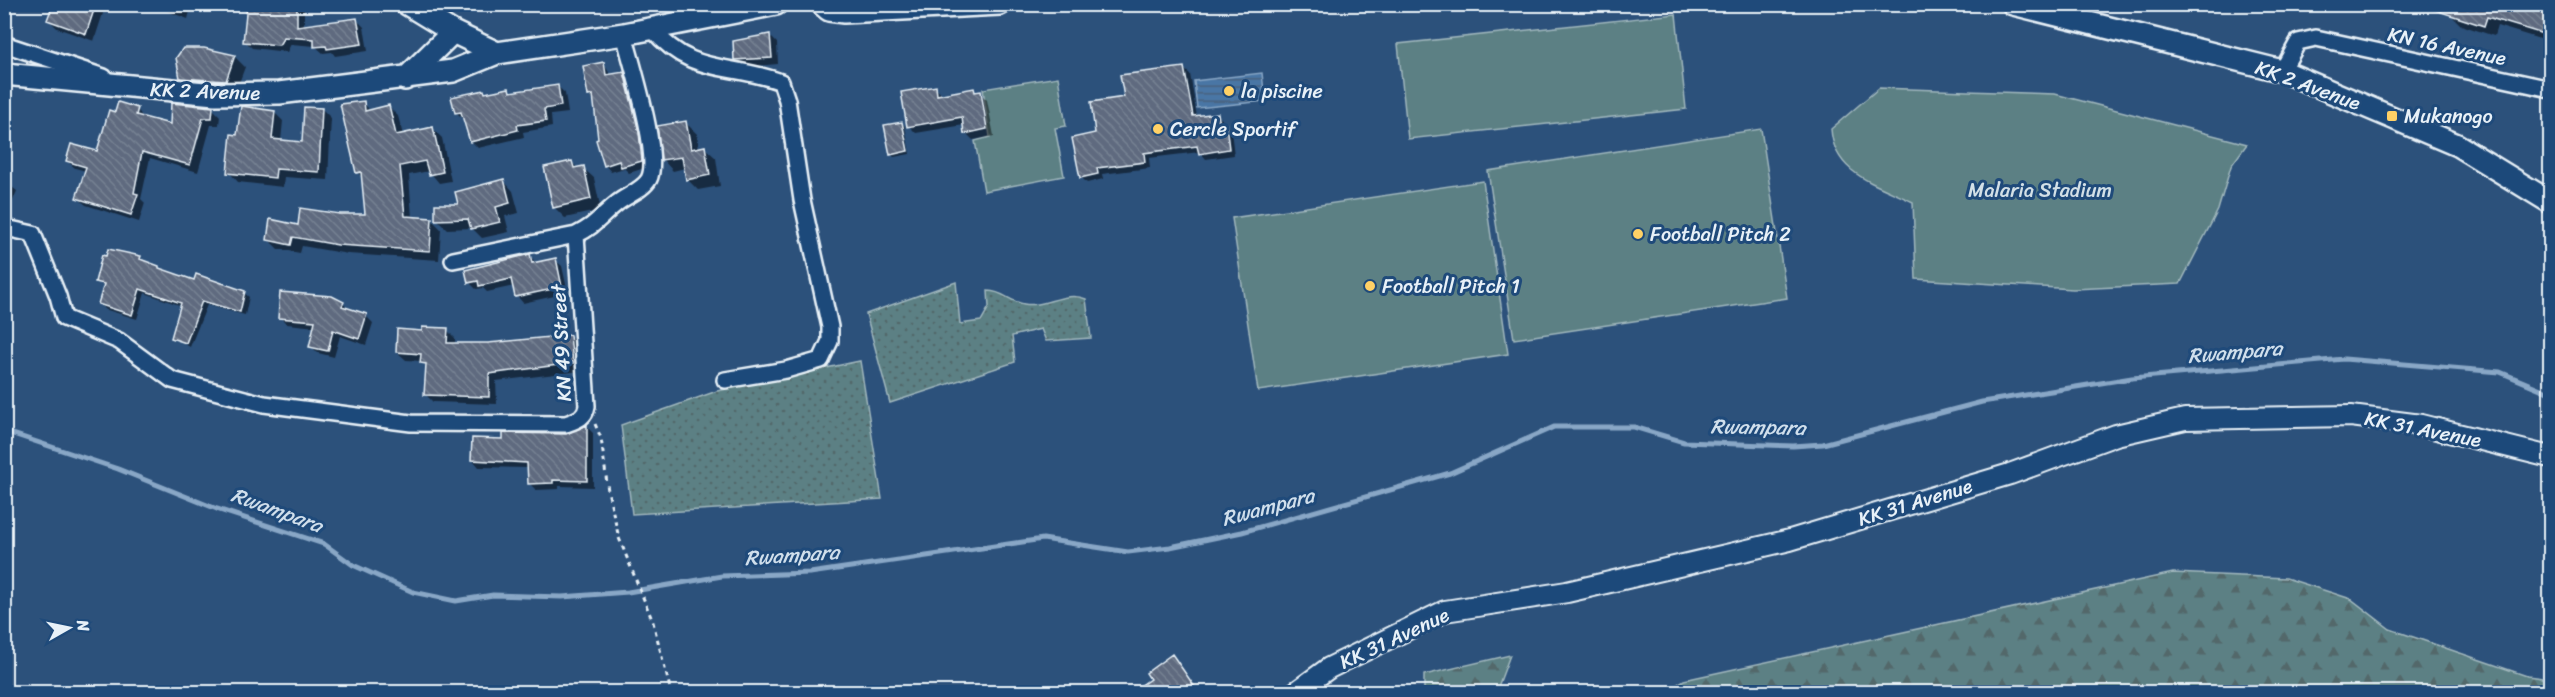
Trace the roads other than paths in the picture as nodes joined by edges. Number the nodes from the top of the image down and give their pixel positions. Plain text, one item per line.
1 (406, 4) edge
2 (776, 4) edge
3 (822, 4) edge
4 (1000, 4) edge
5 (2013, 4) edge
6 (652, 29) junction
7 (453, 32) junction
8 (624, 34) junction
9 (4, 44) edge
10 (497, 53) junction
11 (2282, 71) junction
12 (4, 74) edge
13 (405, 79) junction
14 (136, 88) junction
15 (2550, 89) edge
16 (2550, 202) edge
17 (6, 228) edge
18 (576, 235) junction
19 (453, 260) dead end
20 (725, 380) dead end
21 (2550, 458) edge
22 (1296, 693) edge

1 - 7 main road
2 - 6 main road, KK 2 Avenue
3 - 4 main road
5 - 11 main road, KK 2 Avenue
6 - 8 main road, KK 2 Avenue
6 - 20 street
7 - 10 main road
7 - 13 main road
8 - 10 main road, KK 2 Avenue
8 - 18 street
9 - 14 street
10 - 13 main road, KK 2 Avenue
11 - 15 street, KN 16 Avenue
11 - 16 main road, KK 2 Avenue
12 - 14 main road, KK 2 Avenue
13 - 14 main road, KK 2 Avenue
17 - 18 street, KN 49 Street
18 - 19 street
21 - 22 street, KK 31 Avenue

